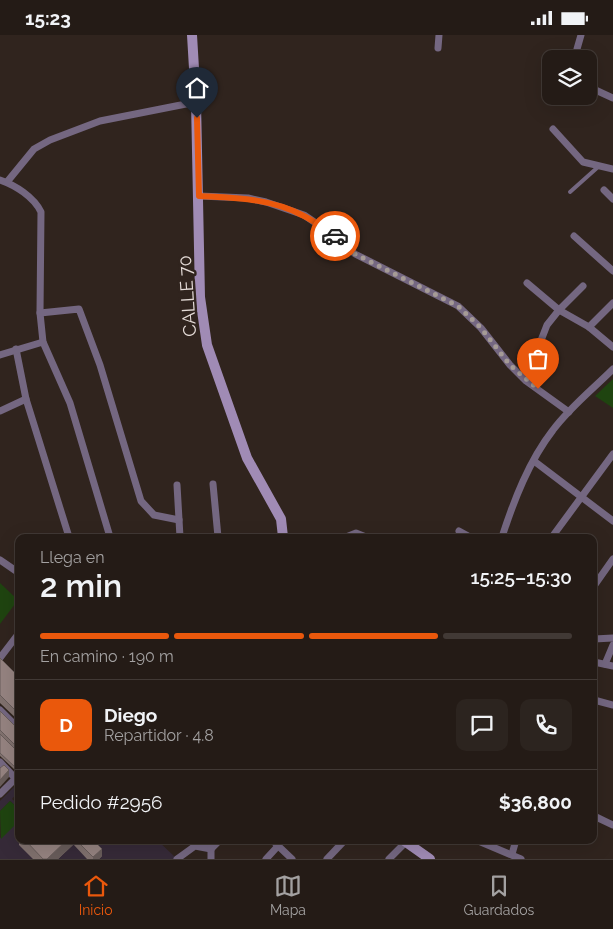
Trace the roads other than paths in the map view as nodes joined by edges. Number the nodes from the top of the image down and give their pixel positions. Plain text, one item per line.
1 (192, 35) edge
2 (439, 35) edge
3 (581, 35) edge
4 (438, 48) dead end
5 (577, 50) edge
6 (597, 91) edge
7 (613, 98) edge
8 (196, 102) junction
9 (553, 129) dead end
10 (598, 167) junction
11 (613, 169) edge
12 (3, 181) edge
13 (604, 189) dead end
14 (570, 192) dead end
15 (199, 196) junction
16 (613, 199) edge
17 (574, 237) dead end
18 (613, 271) edge
19 (527, 283) dead end
20 (583, 286) dead end
21 (613, 303) edge
22 (559, 310) junction
23 (40, 313) junction
24 (589, 327) junction
25 (42, 342) junction
26 (613, 347) edge
27 (16, 349) junction
28 (0, 355) edge
29 (613, 369) edge
30 (526, 379) junction
31 (26, 399) junction
32 (0, 411) edge
33 (569, 412) junction
34 (612, 458) edge
35 (534, 461) junction
36 (213, 484) dead end
37 (177, 485) dead end
38 (581, 496) junction
39 (179, 520) junction
40 (613, 521) edge
41 (459, 531) dead end
42 (68, 534) edge
43 (109, 534) edge
44 (180, 534) edge
45 (218, 534) edge
46 (283, 534) edge
47 (464, 534) edge
48 (503, 534) edge
49 (554, 534) edge
50 (613, 559) edge
51 (0, 560) edge
52 (15, 570) edge
53 (597, 582) edge
54 (613, 638) edge
55 (15, 639) edge
56 (597, 639) edge
57 (613, 645) edge
58 (0, 660) edge
59 (597, 663) edge
60 (604, 664) junction
61 (6, 667) edge
62 (613, 667) edge
63 (597, 701) edge
64 (613, 705) edge
65 (0, 710) edge
66 (15, 725) edge
67 (0, 762) edge
68 (15, 774) edge
69 (15, 778) edge
70 (0, 794) edge
71 (597, 817) edge
72 (613, 825) edge
73 (276, 844) edge
74 (278, 844) edge
75 (341, 844) edge
76 (402, 844) edge
77 (408, 844) edge
78 (486, 844) edge
79 (515, 844) edge
80 (211, 853) edge
81 (512, 854) junction
82 (178, 859) edge
83 (266, 859) edge
84 (292, 859) edge
85 (327, 859) edge
86 (389, 859) edge
87 (430, 859) edge
88 (521, 859) edge

1 - 8 street, CALLE 70
2 - 4 street
3 - 5 street
6 - 7 street
8 - 12 street
8 - 15 street, CALLE 70
9 - 10 street
10 - 11 street
10 - 14 lane
12 - 23 street
13 - 16 street
15 - 30 street
15 - 46 street, CALLE 70
17 - 18 street
19 - 22 street
20 - 22 street
21 - 24 street
22 - 24 street
22 - 30 street
23 - 25 street
23 - 39 street
24 - 26 street
25 - 27 street
25 - 43 street
27 - 28 street
27 - 31 street
29 - 33 street
30 - 33 street
31 - 32 street
31 - 42 street
33 - 35 street
34 - 38 street
35 - 38 street
35 - 48 street
36 - 45 street
37 - 39 street
38 - 40 street
38 - 49 street
39 - 44 street
41 - 47 street
50 - 53 street
51 - 52 street
54 - 56 street
55 - 58 street
57 - 60 street
58 - 61 street
59 - 60 street
60 - 62 street
63 - 64 street
65 - 66 street
67 - 68 street
69 - 70 street
71 - 72 street
73 - 83 street
74 - 84 street
75 - 85 street
76 - 86 street
77 - 87 street
78 - 81 street
79 - 81 street
80 - 82 street
81 - 88 street

